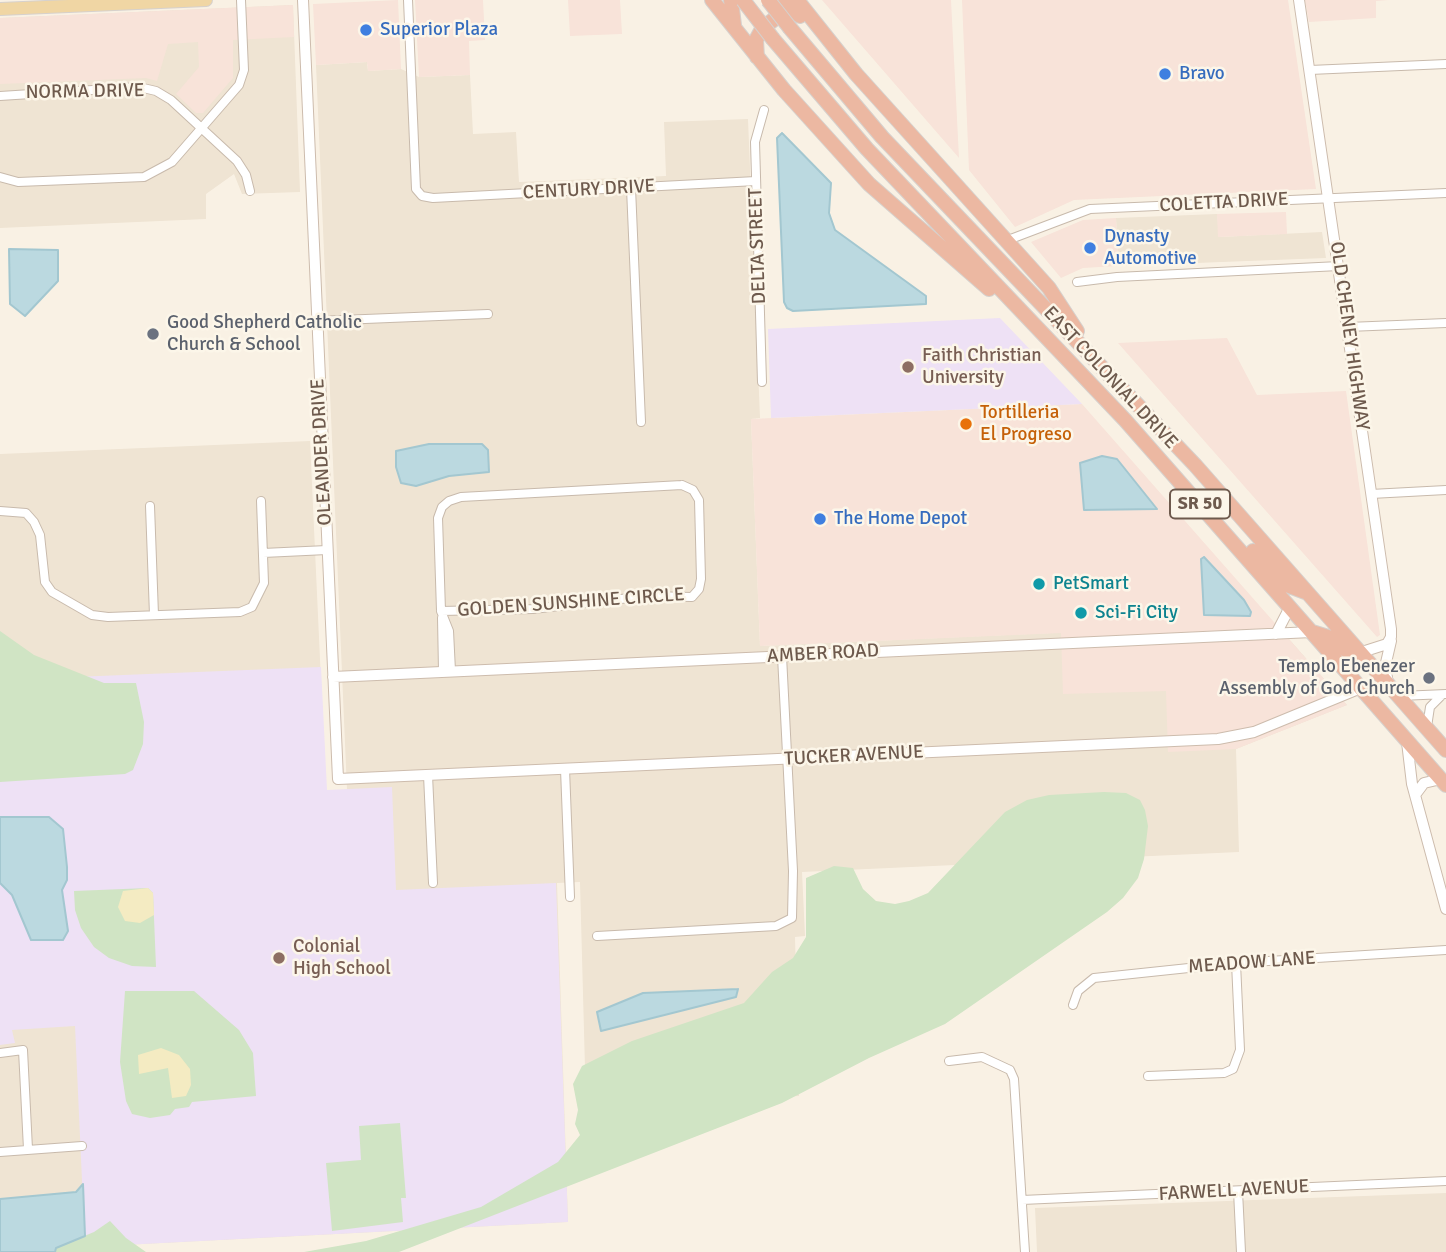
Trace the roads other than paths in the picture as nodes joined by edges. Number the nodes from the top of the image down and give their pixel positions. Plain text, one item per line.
1 (206, 0) edge
2 (241, 0) edge
3 (303, 0) edge
4 (408, 0) edge
5 (712, 0) edge
6 (731, 0) edge
7 (743, 0) edge
8 (768, 0) edge
9 (779, 0) edge
10 (1299, 0) edge
11 (801, 6) edge
12 (0, 9) edge
13 (737, 33) junction
14 (757, 57) junction
15 (1446, 64) edge
16 (1310, 70) junction
17 (0, 96) edge
18 (764, 110) dead end
19 (202, 128) junction
20 (0, 177) edge
21 (756, 181) junction
22 (631, 188) junction
23 (250, 191) dead end
24 (1446, 193) edge
25 (1329, 199) junction
26 (1008, 240) junction
27 (1339, 266) junction
28 (1077, 282) dead end
29 (488, 314) dead end
30 (1026, 317) junction
31 (316, 321) junction
32 (1446, 323) edge
33 (1348, 327) junction
34 (1094, 359) junction
35 (762, 382) dead end
36 (1125, 419) junction
37 (641, 422) dead end
38 (1195, 465) junction
39 (1446, 490) edge
40 (1371, 494) junction
41 (261, 500) dead end
42 (150, 506) dead end
43 (0, 511) edge
44 (1218, 525) junction
45 (327, 550) junction
46 (263, 553) junction
47 (1307, 592) junction
48 (1290, 607) junction
49 (442, 611) junction
50 (154, 615) junction
51 (1312, 632) junction
52 (1276, 634) junction
53 (1391, 637) junction
54 (1362, 652) junction
55 (782, 656) junction
56 (447, 671) junction
57 (333, 677) junction
58 (1361, 688) junction
59 (1393, 688) junction
60 (1445, 694) edge
61 (1427, 727) junction
62 (1406, 739) junction
63 (1446, 750) edge
64 (786, 759) junction
65 (565, 769) junction
66 (428, 775) junction
67 (338, 779) joint
68 (1444, 782) edge
69 (1415, 795) junction
70 (433, 883) dead end
71 (570, 897) dead end
72 (1446, 909) edge
73 (597, 936) dead end
74 (1446, 950) edge
75 (1236, 963) junction
76 (1073, 1005) dead end
77 (0, 1053) edge
78 (948, 1061) dead end
79 (1148, 1076) dead end
80 (82, 1146) dead end
81 (28, 1149) junction
82 (0, 1152) edge
83 (1446, 1181) edge
84 (1238, 1191) junction
85 (1022, 1200) junction
86 (1024, 1252) edge
87 (1241, 1252) edge

1 - 12 main road
2 - 19 street
3 - 31 street, OLEANDER DRIVE
4 - 22 street, CENTURY DRIVE
5 - 13 highway
6 - 13 highway
7 - 30 highway, EAST COLONIAL DRIVE / SR 50, bridge
8 - 34 highway, EAST COLONIAL DRIVE / SR 50, bridge
9 - 11 highway
10 - 16 street, OLD CHENEY HIGHWAY
11 - 14 highway
11 - 26 highway
13 - 14 highway
14 - 30 highway
15 - 16 street
16 - 25 street, OLD CHENEY HIGHWAY
17 - 19 street, NORMA DRIVE
18 - 21 street, DELTA STREET
19 - 20 street
19 - 23 street, NORMA DRIVE
21 - 22 street, CENTURY DRIVE
21 - 35 street, DELTA STREET
22 - 37 street
24 - 25 street, COLETTA DRIVE
25 - 26 street, COLETTA DRIVE
25 - 27 street, OLD CHENEY HIGHWAY
26 - 34 highway
27 - 28 street
27 - 33 street, OLD CHENEY HIGHWAY
29 - 31 street
30 - 36 highway, EAST COLONIAL DRIVE / SR 50
31 - 45 street, OLEANDER DRIVE
32 - 33 street
33 - 40 street, OLD CHENEY HIGHWAY
34 - 38 highway, EAST COLONIAL DRIVE / SR 50
36 - 38 highway
36 - 44 highway, EAST COLONIAL DRIVE / SR 50
38 - 47 highway, EAST COLONIAL DRIVE / SR 50
39 - 40 street
40 - 53 street, OLD CHENEY HIGHWAY
41 - 46 street
42 - 50 street
43 - 50 street
44 - 47 highway
44 - 48 highway, EAST COLONIAL DRIVE / SR 50
45 - 46 street
45 - 57 street, OLEANDER DRIVE
46 - 50 street
47 - 54 highway, EAST COLONIAL DRIVE / SR 50
48 - 51 highway, EAST COLONIAL DRIVE / SR 50
48 - 52 street
49 - 49 street, GOLDEN SUNSHINE CIRCLE
49 - 56 street, GOLDEN SUNSHINE CIRCLE
51 - 52 street, AMBER ROAD
51 - 58 highway, EAST COLONIAL DRIVE / SR 50
51 - 59 highway
52 - 55 street, AMBER ROAD
53 - 54 street
53 - 59 street, OLD CHENEY HIGHWAY
54 - 59 highway, EAST COLONIAL DRIVE / SR 50
55 - 56 street, AMBER ROAD
55 - 64 street
56 - 57 street, AMBER ROAD
57 - 67 street, OLEANDER DRIVE
58 - 62 highway, EAST COLONIAL DRIVE / SR 50
58 - 64 street, TUCKER AVENUE
59 - 60 street
59 - 61 highway, EAST COLONIAL DRIVE / SR 50
60 - 61 street
61 - 63 highway, EAST COLONIAL DRIVE / SR 50
62 - 68 highway, EAST COLONIAL DRIVE / SR 50
62 - 69 street
64 - 65 street, TUCKER AVENUE
64 - 73 street
65 - 66 street, TUCKER AVENUE
65 - 71 street
66 - 67 street, TUCKER AVENUE
66 - 70 street
68 - 69 street
69 - 72 street
74 - 75 street, MEADOW LANE
75 - 76 street, MEADOW LANE
75 - 79 street
77 - 81 street
78 - 85 street
80 - 81 street
81 - 82 street
83 - 84 street, FARWELL AVENUE
84 - 85 street, FARWELL AVENUE
84 - 87 street
85 - 86 street

